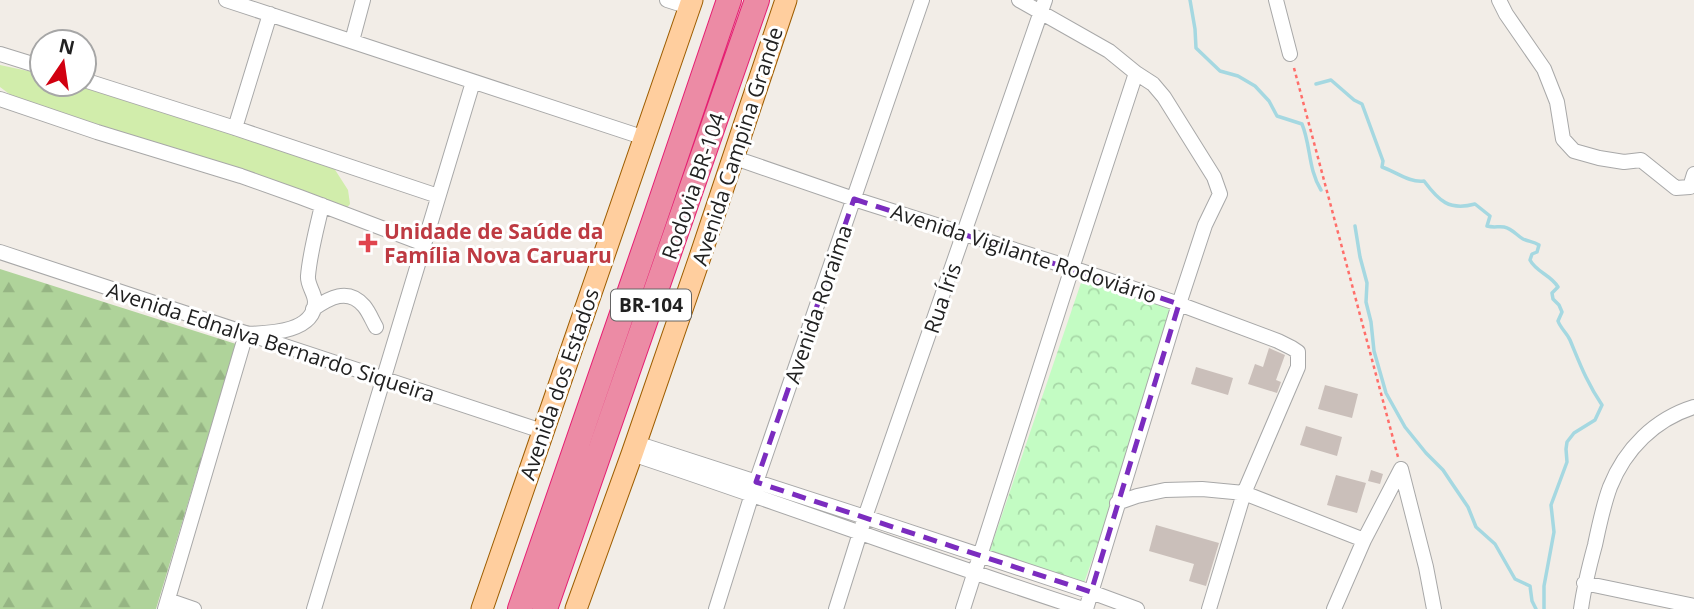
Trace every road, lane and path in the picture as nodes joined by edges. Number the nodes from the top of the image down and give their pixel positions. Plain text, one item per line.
1 (226, 0) edge
2 (363, 0) edge
3 (667, 0) edge
4 (729, 0) edge
5 (757, 0) edge
6 (786, 0) edge
7 (922, 0) edge
8 (1019, 0) edge
9 (1276, 0) edge
10 (1499, 0) edge
11 (690, 4) edge
12 (1043, 6) edge
13 (270, 14) junction
14 (352, 41) junction
15 (0, 54) edge
16 (1290, 54) joint
17 (28, 63) edge
18 (1136, 73) junction
19 (474, 82) junction
20 (98, 84) edge
21 (0, 99) edge
22 (235, 128) junction
23 (645, 138) junction
24 (732, 157) junction
25 (1694, 174) edge
26 (438, 197) junction
27 (854, 199) junction
28 (322, 205) junction
29 (965, 233) junction
30 (424, 244) junction
31 (0, 253) edge
32 (1072, 268) junction
33 (1179, 304) junction
34 (313, 309) junction
35 (376, 327) dead end
36 (246, 334) junction
37 (383, 379) junction
38 (1694, 407) edge
39 (542, 430) junction
40 (634, 449) junction
41 (1401, 469) junction
42 (754, 488) junction
43 (1244, 493) junction
44 (1117, 503) junction
45 (865, 517) junction
46 (860, 533) junction
47 (1364, 540) junction
48 (980, 556) junction
49 (974, 574) junction
50 (1584, 583) junction
51 (1091, 592) junction
52 (167, 605) edge
53 (1694, 606) edge
54 (194, 609) edge
55 (314, 609) edge
56 (482, 609) edge
57 (520, 609) edge
58 (545, 609) edge
59 (576, 609) edge
60 (716, 609) edge
61 (836, 609) edge
62 (963, 609) edge
63 (1084, 609) edge
64 (1137, 609) edge
65 (1209, 609) edge
66 (1334, 609) edge
67 (1434, 609) edge
68 (1581, 609) edge

1 - 13 street
2 - 14 street
3 - 11 street
4 - 57 highway, Rodovia BR-104 / BR-104
5 - 58 highway, Rodovia BR-104 / BR-104
6 - 24 main road, Avenida Campina Grande
7 - 27 street, Avenida Roraima
8 - 12 street
9 - 16 street
10 - 25 street
11 - 23 main road, Avenida dos Estados
12 - 18 street
12 - 29 street, Rua Íris
13 - 14 street
13 - 22 street
14 - 19 street
15 - 17 street
16 - 41 path
18 - 32 street
18 - 33 street
19 - 23 street
19 - 26 street
20 - 22 street
21 - 28 street
22 - 26 street
23 - 39 main road, Avenida dos Estados
24 - 27 street, Avenida Vigilante Rodoviário
24 - 40 main road, Avenida Campina Grande
26 - 30 street
27 - 29 street, Avenida Vigilante Rodoviário
27 - 42 street, Avenida Roraima
28 - 30 street
28 - 34 street
29 - 32 street, Avenida Vigilante Rodoviário
29 - 45 street, Rua Íris
30 - 37 street
31 - 36 street, Avenida Ednalva Bernardo Siqueira
32 - 33 street, Avenida Vigilante Rodoviário
32 - 48 street
33 - 43 street, Avenida Vigilante Rodoviário
33 - 44 street
34 - 35 street
34 - 36 street
36 - 37 street, Avenida Ednalva Bernardo Siqueira
36 - 52 street
37 - 39 street, Avenida Ednalva Bernardo Siqueira
37 - 55 street
38 - 50 street
39 - 56 main road, Avenida dos Estados
40 - 42 street
40 - 59 main road, Avenida Campina Grande
41 - 47 street
41 - 67 street
42 - 45 street
42 - 46 street
42 - 60 street, Avenida Roraima
43 - 44 street
43 - 47 street
43 - 65 street
44 - 51 street
45 - 46 street, Rua Íris
45 - 48 street
46 - 49 street
46 - 61 street, Rua Íris
47 - 66 street
48 - 49 street
48 - 51 street
49 - 62 street
49 - 63 street
50 - 53 street
50 - 68 street
51 - 63 street
51 - 64 street
52 - 54 street

